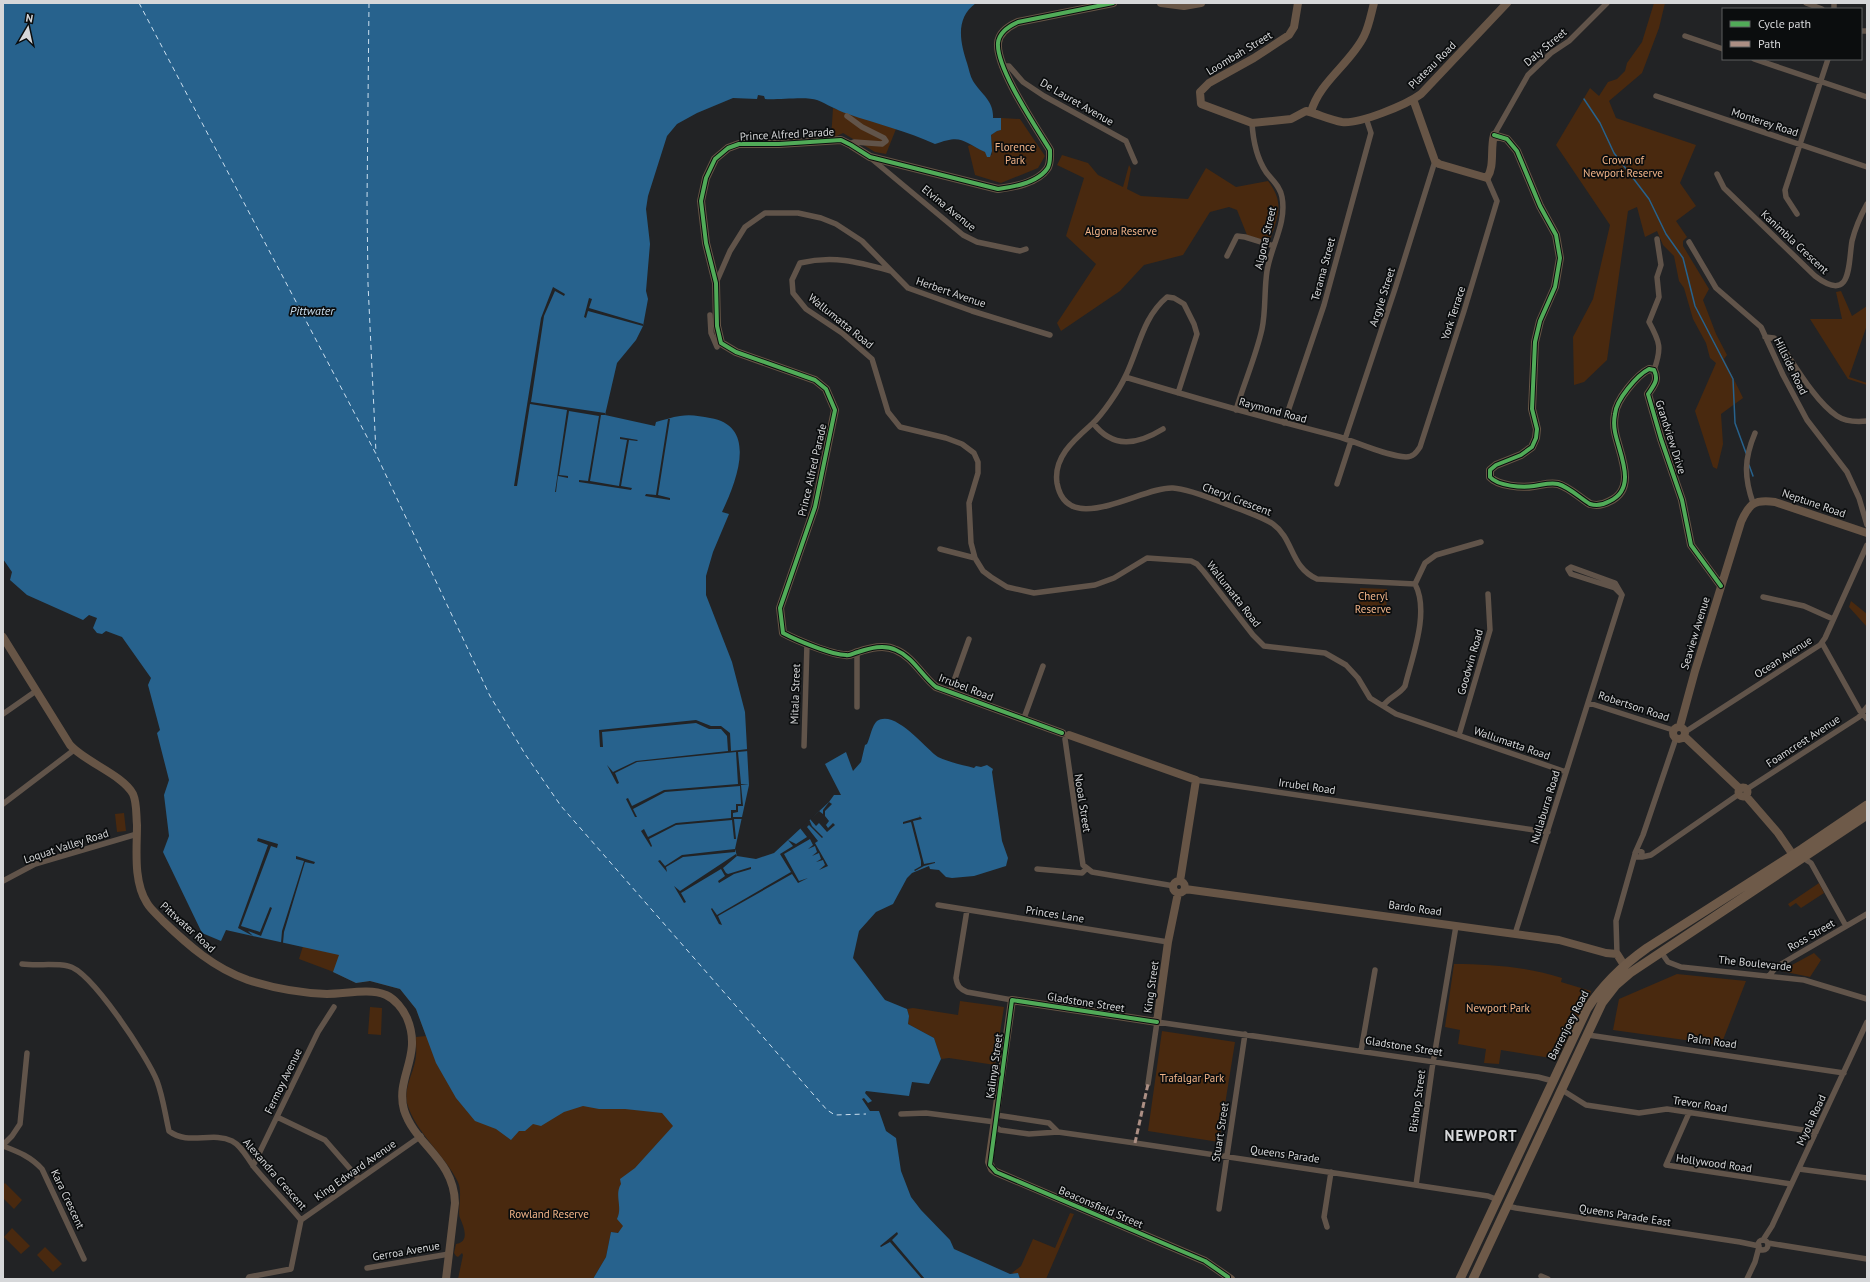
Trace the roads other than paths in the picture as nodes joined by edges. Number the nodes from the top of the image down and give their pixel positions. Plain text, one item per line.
1 (1113, 3) edge
2 (1161, 3) edge
3 (1202, 3) edge
4 (1298, 3) edge
5 (1374, 3) edge
6 (1507, 3) edge
7 (1607, 3) edge
8 (1806, 3) edge
9 (1819, 8) edge
10 (1685, 36) dead end
11 (1722, 49) edge
12 (1757, 60) edge
13 (1828, 60) edge
14 (1002, 66) junction
15 (1821, 81) junction
16 (1656, 96) dead end
17 (1867, 96) edge
18 (1413, 100) junction
19 (1311, 112) junction
20 (847, 116) dead end
21 (1366, 118) junction
22 (1252, 123) junction
23 (1494, 135) junction
24 (849, 144) junction
25 (1800, 144) junction
26 (870, 157) junction
27 (1435, 160) junction
28 (1136, 162) dead end
29 (1867, 166) edge
30 (1717, 174) dead end
31 (1487, 178) junction
32 (1867, 204) edge
33 (1797, 214) dead end
34 (1657, 239) dead end
35 (1689, 242) dead end
36 (1274, 246) junction
37 (1026, 250) dead end
38 (1227, 256) dead end
39 (891, 272) junction
40 (716, 283) junction
41 (710, 315) dead end
42 (1050, 335) dead end
43 (1765, 337) junction
44 (717, 347) dead end
45 (1654, 370) junction
46 (1125, 377) junction
47 (1178, 393) junction
48 (1236, 410) junction
49 (1867, 421) edge
50 (1093, 423) junction
51 (1284, 423) junction
52 (1163, 429) dead end
53 (1755, 433) dead end
54 (1348, 440) junction
55 (1416, 453) joint
56 (1337, 484) dead end
57 (1753, 503) junction
58 (1867, 525) edge
59 (1867, 533) edge
60 (1482, 542) dead end
61 (1867, 545) edge
62 (940, 549) dead end
63 (975, 558) junction
64 (1415, 584) junction
65 (1721, 586) junction
66 (1488, 594) dead end
67 (1622, 595) junction
68 (1763, 597) dead end
69 (1833, 619) junction
70 (783, 633) joint
71 (3, 637) edge
72 (969, 639) dead end
73 (1822, 642) junction
74 (807, 644) junction
75 (857, 652) junction
76 (1043, 666) dead end
77 (36, 691) junction
78 (950, 692) junction
79 (1589, 703) junction
80 (1382, 706) junction
81 (857, 707) dead end
82 (1867, 707) edge
83 (1863, 713) junction
84 (3, 714) edge
85 (1024, 718) junction
86 (1867, 719) edge
87 (1679, 733) junction
88 (1065, 735) junction
89 (1459, 735) junction
90 (804, 746) dead end
91 (74, 750) junction
92 (1566, 772) junction
93 (1196, 780) junction
94 (1743, 792) junction
95 (3, 804) edge
96 (1867, 805) edge
97 (1867, 815) edge
98 (1548, 832) junction
99 (137, 834) junction
100 (1640, 853) junction
101 (1793, 855) junction
102 (1803, 858) junction
103 (1037, 869) dead end
104 (1086, 869) junction
105 (3, 881) edge
106 (1179, 887) junction
107 (938, 905) dead end
108 (967, 910) junction
109 (1867, 914) edge
110 (1456, 926) junction
111 (1846, 926) junction
112 (1515, 934) junction
113 (1664, 936) junction
114 (1168, 942) junction
115 (1647, 948) junction
116 (1661, 952) junction
117 (1617, 954) junction
118 (22, 964) dead end
119 (1624, 965) junction
120 (1375, 970) dead end
121 (1630, 973) junction
122 (1769, 976) junction
123 (1867, 999) edge
124 (1012, 1000) junction
125 (334, 1007) dead end
126 (1157, 1022) junction
127 (1867, 1022) edge
128 (1578, 1030) junction
129 (1245, 1034) junction
130 (1588, 1035) junction
131 (1361, 1050) junction
132 (27, 1053) dead end
133 (1433, 1062) junction
134 (1844, 1073) junction
135 (1553, 1081) junction
136 (1148, 1084) dead end
137 (1562, 1090) junction
138 (1689, 1112) junction
139 (901, 1114) dead end
140 (277, 1117) junction
141 (995, 1121) junction
142 (1058, 1132) junction
143 (1816, 1132) junction
144 (421, 1136) junction
145 (992, 1136) joint
146 (3, 1145) edge
147 (1226, 1157) junction
148 (253, 1166) junction
149 (1799, 1169) junction
150 (1331, 1172) junction
151 (1867, 1178) edge
152 (359, 1179) junction
153 (1791, 1184) junction
154 (1416, 1185) junction
155 (1498, 1200) junction
156 (1508, 1206) junction
157 (1219, 1209) dead end
158 (301, 1220) junction
159 (1327, 1227) dead end
160 (1763, 1245) junction
161 (449, 1254) junction
162 (84, 1259) dead end
163 (1867, 1259) edge
164 (367, 1268) dead end
165 (1541, 1276) dead end
166 (1229, 1278) edge
167 (248, 1279) edge
168 (446, 1279) edge
169 (1460, 1279) edge
170 (1473, 1279) edge
171 (1548, 1279) edge
172 (1747, 1279) edge

1 - 14 street, Prince Alfred Parade
2 - 3 street
4 - 22 street, Loombah Street
5 - 19 street
6 - 18 street, Plateau Road
7 - 23 street, Daly Street
8 - 9 street
10 - 11 street
12 - 15 street
13 - 15 street
14 - 26 street, Prince Alfred Parade
14 - 28 street, De Lauret Avenue
15 - 17 street
15 - 25 street
16 - 25 street, Monterey Road
18 - 21 street, Plateau Road
18 - 27 street
19 - 21 street, Plateau Road
19 - 22 street, Loombah Street
20 - 24 street
21 - 51 street, Terama Street
22 - 36 street, Algona Street
23 - 31 street
23 - 45 street
24 - 26 street, Prince Alfred Parade
24 - 40 street, Prince Alfred Parade
25 - 29 street, Monterey Road
25 - 33 street
26 - 37 street, Elvina Avenue
27 - 31 street
27 - 54 street, Argyle Street
30 - 32 street, Kanimbla Crescent
31 - 55 street, York Terrace
34 - 45 street
35 - 43 street
36 - 38 street
36 - 48 street, Algona Street
39 - 40 street, Herbert Avenue
39 - 42 street, Herbert Avenue
39 - 63 street, Wallumatta Road
40 - 70 street, Prince Alfred Parade
41 - 44 street
43 - 49 street, Hillside Road
43 - 58 street, Hillside Road
45 - 65 street, Grandview Drive
46 - 47 street, Raymond Road
46 - 47 street, Cheryl Crescent
46 - 50 street, Cheryl Crescent
47 - 48 street, Raymond Road
48 - 51 street, Raymond Road
50 - 52 street
50 - 64 street, Cheryl Crescent
51 - 54 street, Raymond Road
53 - 57 street
54 - 55 street, Raymond Road
54 - 56 street, Argyle Street
57 - 59 street, Neptune Road
57 - 65 street, Seaview Avenue
60 - 64 street
61 - 69 street, Ocean Avenue
62 - 63 street
63 - 80 street, Wallumatta Road
64 - 80 street
65 - 87 street, Seaview Avenue
66 - 89 street, Goodwin Road
67 - 67 street
67 - 79 street, Nullaburra Road
68 - 69 street
69 - 73 street, Ocean Avenue
70 - 74 street, Irrubel Road
71 - 77 street, Pittwater Road
72 - 78 street
73 - 83 street
73 - 87 street, Ocean Avenue
74 - 75 street, Irrubel Road
74 - 90 street, Mitala Street
75 - 78 street, Irrubel Road
75 - 81 street
76 - 85 street
77 - 84 street
77 - 91 street, Pittwater Road
78 - 85 street, Irrubel Road
79 - 87 street, Robertson Road
79 - 92 street, Nullaburra Road
80 - 89 street, Wallumatta Road
82 - 83 street, Foamcrest Avenue
83 - 86 street
83 - 94 street, Foamcrest Avenue
85 - 88 street, Irrubel Road
87 - 94 street, Robertson Road
87 - 100 street, Seaview Avenue
88 - 93 street, Irrubel Road
88 - 104 street, Nooal Street
89 - 92 street, Wallumatta Road
91 - 95 street
91 - 99 street, Pittwater Road
92 - 98 street, Nullaburra Road
93 - 98 street, Irrubel Road
93 - 106 street, King Street
94 - 100 street, Foamcrest Avenue
94 - 101 street, Robertson Road
96 - 101 main road, Barrenjoey Road
97 - 102 main road, Barrenjoey Road
98 - 112 street, Nullaburra Road
99 - 105 street, Loquat Valley Road
99 - 144 street, Pittwater Road
100 - 117 street, Seaview Avenue
101 - 113 main road, Barrenjoey Road
102 - 111 street
102 - 116 main road, Barrenjoey Road
103 - 104 street, Bardo Road
104 - 106 street, Bardo Road
106 - 110 street, Bardo Road
106 - 114 street, King Street
107 - 108 street, Princes Lane
108 - 114 street, Princes Lane
108 - 124 street, Gladstone Street
109 - 111 street, Ross Street
110 - 112 street, Bardo Road
110 - 133 street, Bishop Street
111 - 122 street, Ross Street
112 - 117 street, Bardo Road
113 - 115 main road, Barrenjoey Road
113 - 116 main road
114 - 126 street, King Street
115 - 116 main road
115 - 119 main road, Barrenjoey Road
116 - 121 main road, Barrenjoey Road
116 - 122 street, The Boulevarde
117 - 119 street
118 - 148 street, Alexandra Crescent
119 - 121 main road
119 - 128 main road, Barrenjoey Road
120 - 131 street
121 - 130 main road, Barrenjoey Road
122 - 123 street, The Boulevarde
124 - 126 street, Gladstone Street
124 - 141 street, Kalinya Street
125 - 140 street, Fermoy Avenue
126 - 129 street, Gladstone Street
126 - 136 street, King Street
127 - 134 street, Myola Road
128 - 130 main road, Palm Road
128 - 135 main road, Barrenjoey Road
129 - 131 street, Gladstone Street
129 - 147 street, Stuart Street
130 - 134 street, Palm Road
130 - 137 main road, Barrenjoey Road
131 - 133 street, Gladstone Street
132 - 146 street
133 - 135 street, Gladstone Street
133 - 154 street, Bishop Street
134 - 143 street, Myola Road
135 - 137 main road
135 - 155 main road, Barrenjoey Road
137 - 138 street, Trevor Road
137 - 156 main road, Barrenjoey Road
138 - 143 street, Trevor Road
138 - 153 street, Hollywood Road
139 - 141 street, Queens Parade
140 - 148 street, Fermoy Avenue
140 - 152 street
141 - 142 street, Queens Parade
141 - 142 street, Queens Parade
141 - 145 street, Kalinya Street
142 - 147 street, Queens Parade
143 - 149 street, Myola Road
144 - 152 street, King Edward Avenue
144 - 161 street, Pittwater Road
145 - 166 street, Beaconsfield Street
146 - 162 street, Kara Crescent
147 - 150 street, Queens Parade
147 - 157 street, Stuart Street
148 - 158 street, Alexandra Crescent
149 - 151 street
149 - 153 street, Myola Road
150 - 154 street, Queens Parade
150 - 159 street
152 - 158 street, King Edward Avenue
153 - 160 street, Myola Road
154 - 155 street, Queens Parade
155 - 156 main road, Queens Parade
155 - 169 main road, Barrenjoey Road
156 - 160 street, Queens Parade East
156 - 170 main road, Barrenjoey Road
158 - 167 street
160 - 163 street, Queens Parade East
160 - 172 street, Myola Road
161 - 164 street, Gerroa Avenue
161 - 168 street, Pittwater Road
165 - 171 street

